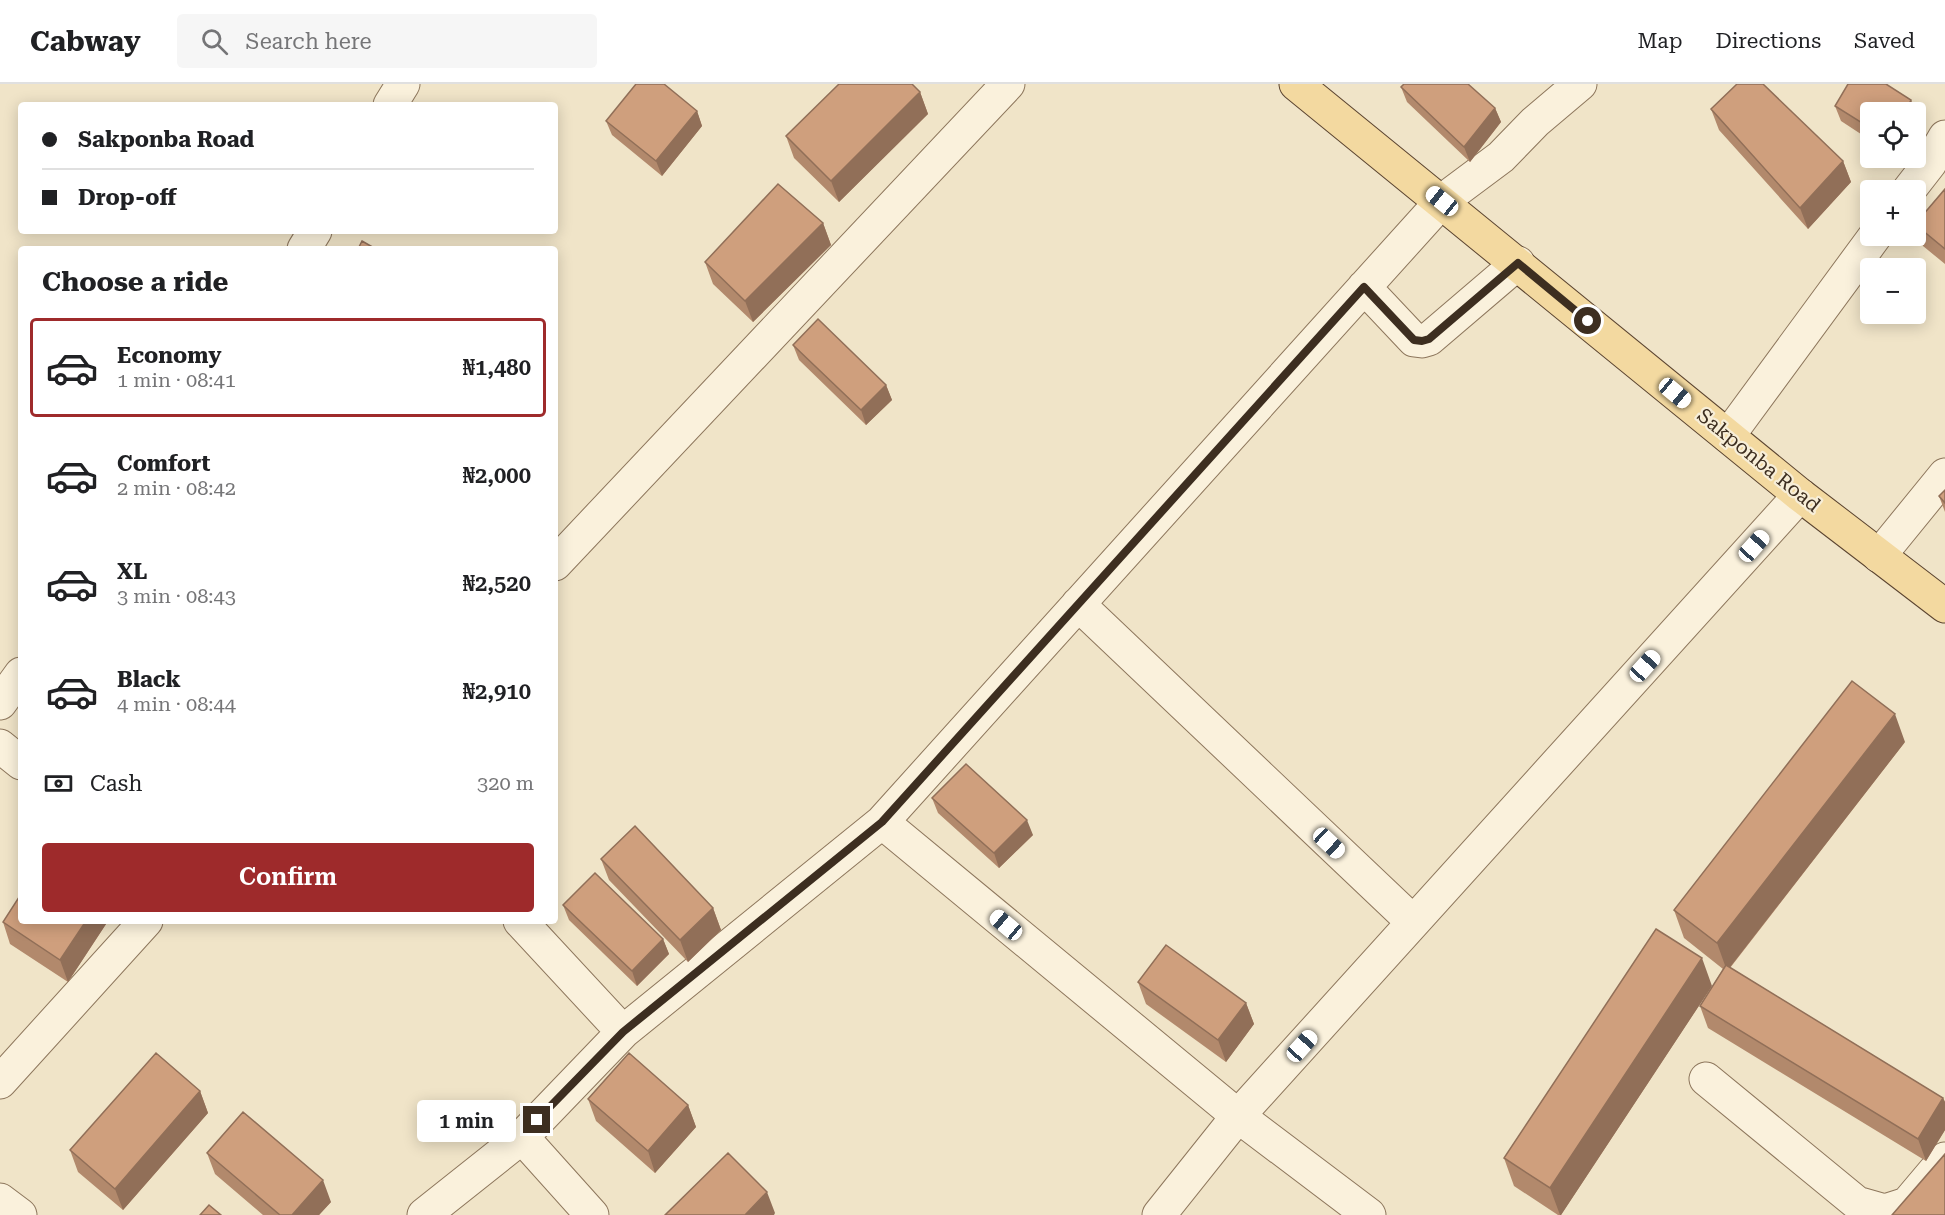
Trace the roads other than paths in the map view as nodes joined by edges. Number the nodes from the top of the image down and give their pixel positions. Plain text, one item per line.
1 (403, 84) edge
2 (1008, 84) edge
3 (1296, 84) edge
4 (1580, 84) edge
5 (392, 102) edge
6 (1945, 137) edge
7 (1917, 180) edge
8 (1442, 201) junction
9 (1868, 246) edge
10 (1518, 263) junction
11 (1364, 287) junction
12 (1728, 436) junction
13 (1945, 475) edge
14 (1800, 495) junction
15 (1879, 556) junction
16 (558, 561) edge
17 (1077, 604) junction
18 (1945, 606) edge
19 (18, 678) edge
20 (0, 703) edge
21 (0, 746) edge
22 (18, 761) edge
23 (882, 822) junction
24 (1413, 922) junction
25 (143, 924) edge
26 (522, 924) edge
27 (623, 1032) junction
28 (1706, 1079) dead end
29 (0, 1082) edge
30 (1238, 1116) junction
31 (522, 1137) junction
32 (1945, 1159) edge
33 (0, 1200) edge
34 (20, 1215) edge
35 (424, 1215) edge
36 (592, 1215) edge
37 (1159, 1215) edge
38 (1369, 1215) edge

1 - 5 street
2 - 16 street
3 - 8 main road, Sakponba Road
4 - 8 street
6 - 7 street
8 - 10 main road, Sakponba Road
8 - 11 street
9 - 12 street
10 - 11 street
10 - 12 main road, Sakponba Road
11 - 17 street
12 - 14 main road, Sakponba Road
13 - 15 street
14 - 15 main road, Sakponba Road
14 - 24 street
15 - 18 main road, Sakponba Road
17 - 23 street
17 - 24 street
19 - 20 street
21 - 22 street
23 - 27 street
23 - 30 street
24 - 30 street
25 - 29 street
26 - 27 street
27 - 31 street
28 - 32 street
30 - 37 street
30 - 38 street
31 - 35 street
31 - 36 street
33 - 34 street

